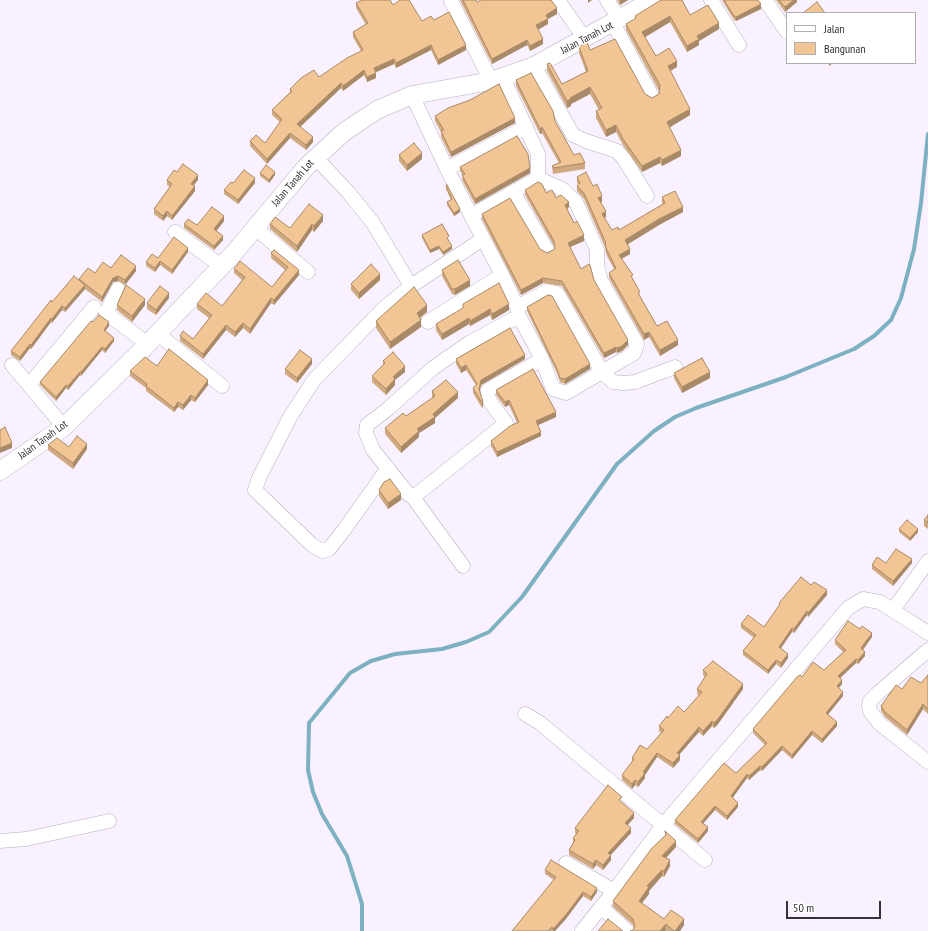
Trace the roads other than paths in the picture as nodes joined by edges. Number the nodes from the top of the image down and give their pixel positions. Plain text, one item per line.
1 (451, 0) edge
2 (558, 0) edge
3 (607, 0) edge
4 (653, 0) edge
5 (712, 0) edge
6 (765, 0) edge
7 (617, 22) junction
8 (786, 31) edge
9 (585, 39) junction
10 (739, 45) dead end
11 (534, 66) junction
12 (497, 80) junction
13 (412, 95) junction
14 (652, 96) edge
15 (526, 127) junction
16 (316, 158) junction
17 (447, 169) junction
18 (538, 178) junction
19 (513, 192) junction
20 (647, 196) dead end
21 (472, 215) junction
22 (255, 228) junction
23 (175, 232) dead end
24 (483, 239) junction
25 (547, 250) dead end
26 (221, 266) junction
27 (308, 272) dead end
28 (502, 275) junction
29 (411, 286) junction
30 (118, 289) dead end
31 (94, 307) dead end
32 (518, 312) junction
33 (428, 322) dead end
34 (153, 339) junction
35 (542, 358) junction
36 (12, 365) dead end
37 (675, 367) dead end
38 (602, 372) junction
39 (29, 385) junction
40 (222, 386) dead end
41 (64, 427) junction
42 (388, 468) junction
43 (0, 471) edge
44 (412, 496) junction
45 (928, 562) edge
46 (463, 566) dead end
47 (893, 610) junction
48 (928, 633) edge
49 (928, 650) edge
50 (525, 714) dead end
51 (928, 762) edge
52 (108, 822) dead end
53 (664, 824) junction
54 (0, 841) edge
55 (705, 860) dead end
56 (566, 863) dead end
57 (614, 891) junction
58 (601, 907) junction
59 (582, 931) edge
60 (627, 931) edge

1 - 12 street
2 - 9 street
3 - 7 street
4 - 7 main road, Jalan Tanah Lot
5 - 10 street
6 - 8 street
7 - 9 main road, Jalan Tanah Lot
7 - 14 street
9 - 11 main road, Jalan Tanah Lot
11 - 12 main road, Jalan Tanah Lot
11 - 20 street
12 - 13 main road, Jalan Tanah Lot
12 - 15 street
13 - 16 main road, Jalan Tanah Lot
13 - 17 street
15 - 17 street
15 - 18 street
16 - 22 main road, Jalan Tanah Lot
16 - 29 street
17 - 21 street
18 - 19 street
18 - 38 street
19 - 21 street
19 - 25 street
21 - 24 street
22 - 26 main road, Jalan Tanah Lot
22 - 27 street
23 - 26 street
24 - 28 street
24 - 29 street
26 - 34 main road, Jalan Tanah Lot
28 - 32 street
28 - 33 street
29 - 42 street
30 - 34 street
31 - 39 street
32 - 35 street
32 - 38 street
32 - 42 street
34 - 40 street
34 - 41 main road, Jalan Tanah Lot
35 - 38 street
35 - 44 street
36 - 39 street
37 - 38 street
39 - 41 street
41 - 43 main road, Jalan Tanah Lot
42 - 44 street
44 - 46 street
45 - 47 street
47 - 48 street
47 - 53 street
49 - 51 street
50 - 53 street
52 - 54 street
53 - 55 street
53 - 57 street
56 - 57 street
57 - 58 street
58 - 59 street
58 - 60 street

